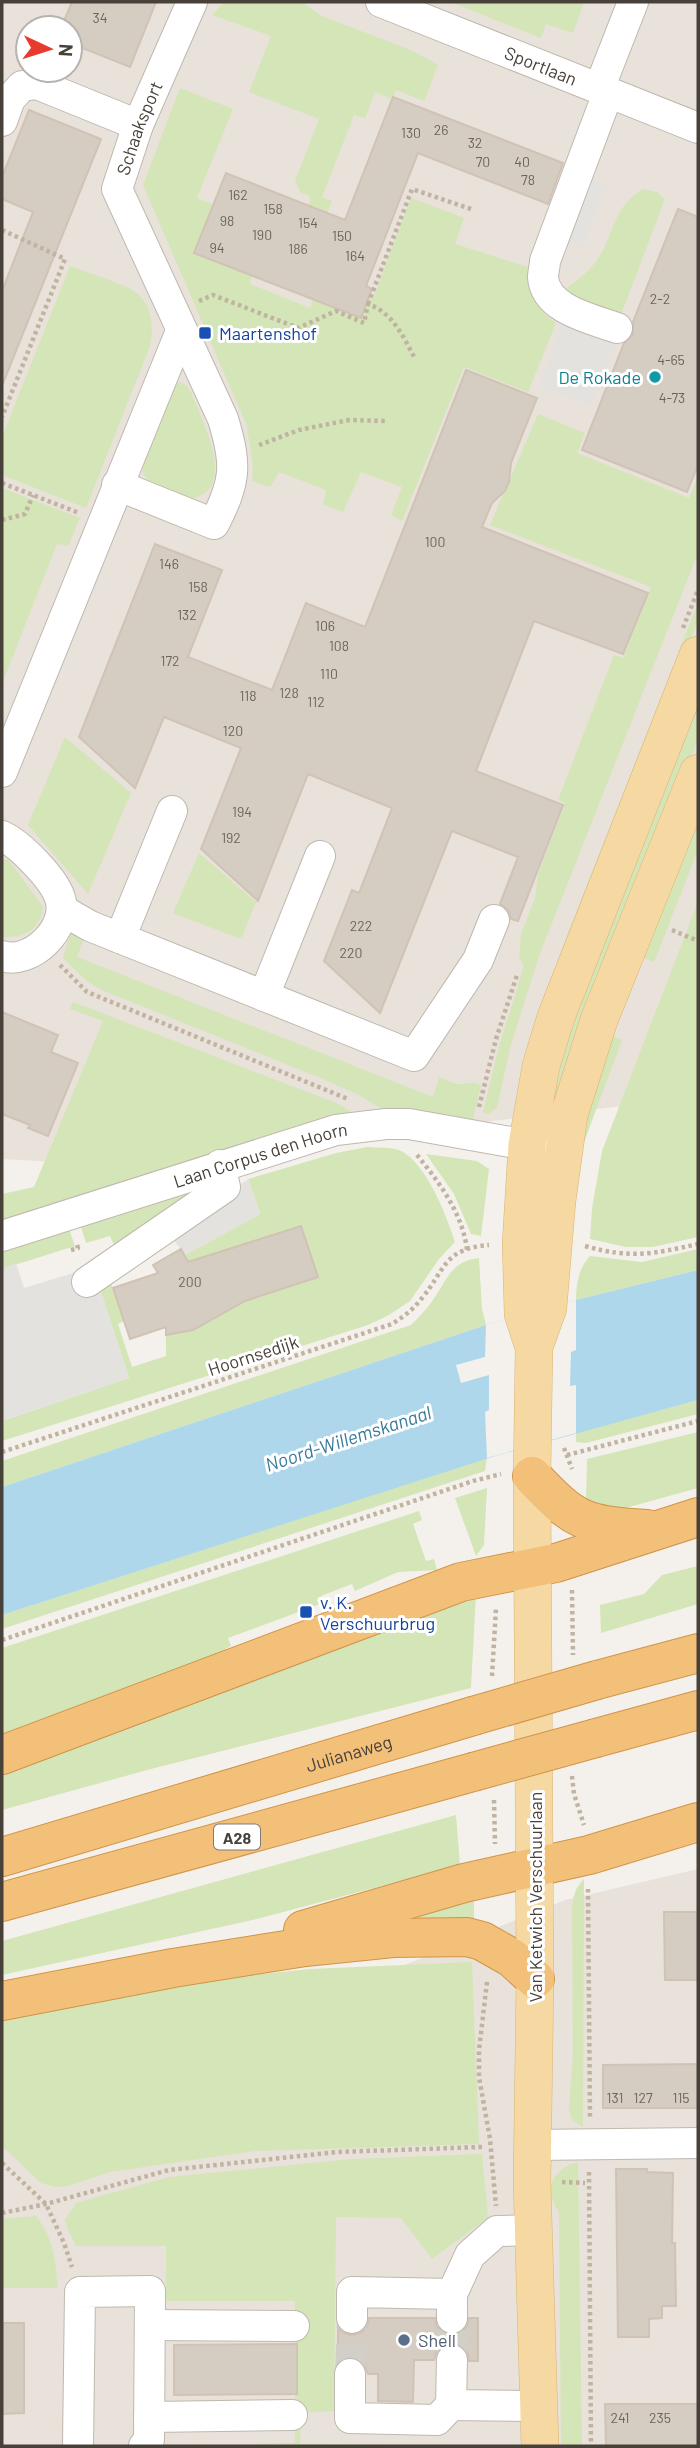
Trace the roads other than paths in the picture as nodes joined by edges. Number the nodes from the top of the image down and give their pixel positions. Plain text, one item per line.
1 (192, 2) edge
2 (381, 2) edge
3 (633, 2) edge
4 (603, 91) junction
5 (2, 121) edge
6 (138, 125) junction
7 (698, 128) edge
8 (177, 322) junction
9 (617, 328) dead end
10 (117, 485) junction
11 (698, 655) edge
12 (2, 772) edge
13 (698, 773) edge
14 (172, 811) dead end
15 (2, 836) edge
16 (320, 856) dead end
17 (62, 911) junction
18 (494, 920) dead end
19 (120, 938) junction
20 (2, 956) edge
21 (264, 996) junction
22 (527, 1144) junction
23 (563, 1152) junction
24 (220, 1166) junction
25 (2, 1236) edge
26 (87, 1282) dead end
27 (535, 1323) junction
28 (522, 1464) junction
29 (698, 1517) edge
30 (656, 1529) junction
31 (515, 1572) junction
32 (698, 1653) edge
33 (698, 1710) edge
34 (2, 1755) edge
35 (698, 1822) edge
36 (2, 1857) edge
37 (535, 1867) junction
38 (2, 1902) edge
39 (173, 1968) junction
40 (535, 1979) junction
41 (2, 2001) edge
42 (698, 2143) edge
43 (534, 2145) junction
44 (533, 2230) junction
45 (352, 2318) tunnel mouth
46 (150, 2325) junction
47 (294, 2326) dead end
48 (452, 2361) tunnel mouth
49 (350, 2374) tunnel mouth
50 (451, 2405) junction
51 (540, 2406) junction
52 (292, 2415) dead end
53 (149, 2417) junction
54 (78, 2446) edge
55 (144, 2446) edge
56 (540, 2446) edge

1 - 6 street, Schaaksport
2 - 4 street, Sportlaan
3 - 4 street
4 - 7 street, Sportlaan
4 - 9 street
5 - 6 street
6 - 8 street, Schaaksport
8 - 10 street
8 - 10 street, Schaaksport
10 - 12 street
11 - 22 main road
13 - 23 main road
14 - 19 street
15 - 17 street
16 - 21 street
17 - 19 street
17 - 20 street
18 - 21 street
19 - 21 street
22 - 23 street, Laan Corpus den Hoorn
22 - 24 street, Laan Corpus den Hoorn
22 - 27 main road
23 - 27 main road
24 - 25 street, Laan Corpus den Hoorn
24 - 26 street
27 - 28 main road, Van Ketwich Verschuurlaan
28 - 30 highway
28 - 31 main road, Van Ketwich Verschuurlaan
29 - 30 highway
30 - 31 highway
31 - 34 highway
31 - 37 main road, Van Ketwich Verschuurlaan
32 - 36 highway, Julianaweg, bridge
33 - 38 highway, A28, bridge
35 - 37 highway
37 - 39 highway
37 - 40 main road, Van Ketwich Verschuurlaan
39 - 40 highway
39 - 41 highway
40 - 43 main road, Van Ketwich Verschuurlaan
42 - 43 street
43 - 44 main road, Van Ketwich Verschuurlaan
44 - 45 street
44 - 51 main road, Van Ketwich Verschuurlaan
46 - 47 street
46 - 53 street
46 - 54 street
48 - 50 street
49 - 50 street
50 - 51 street
51 - 56 main road, Van Ketwich Verschuurlaan
52 - 53 street
53 - 55 street

